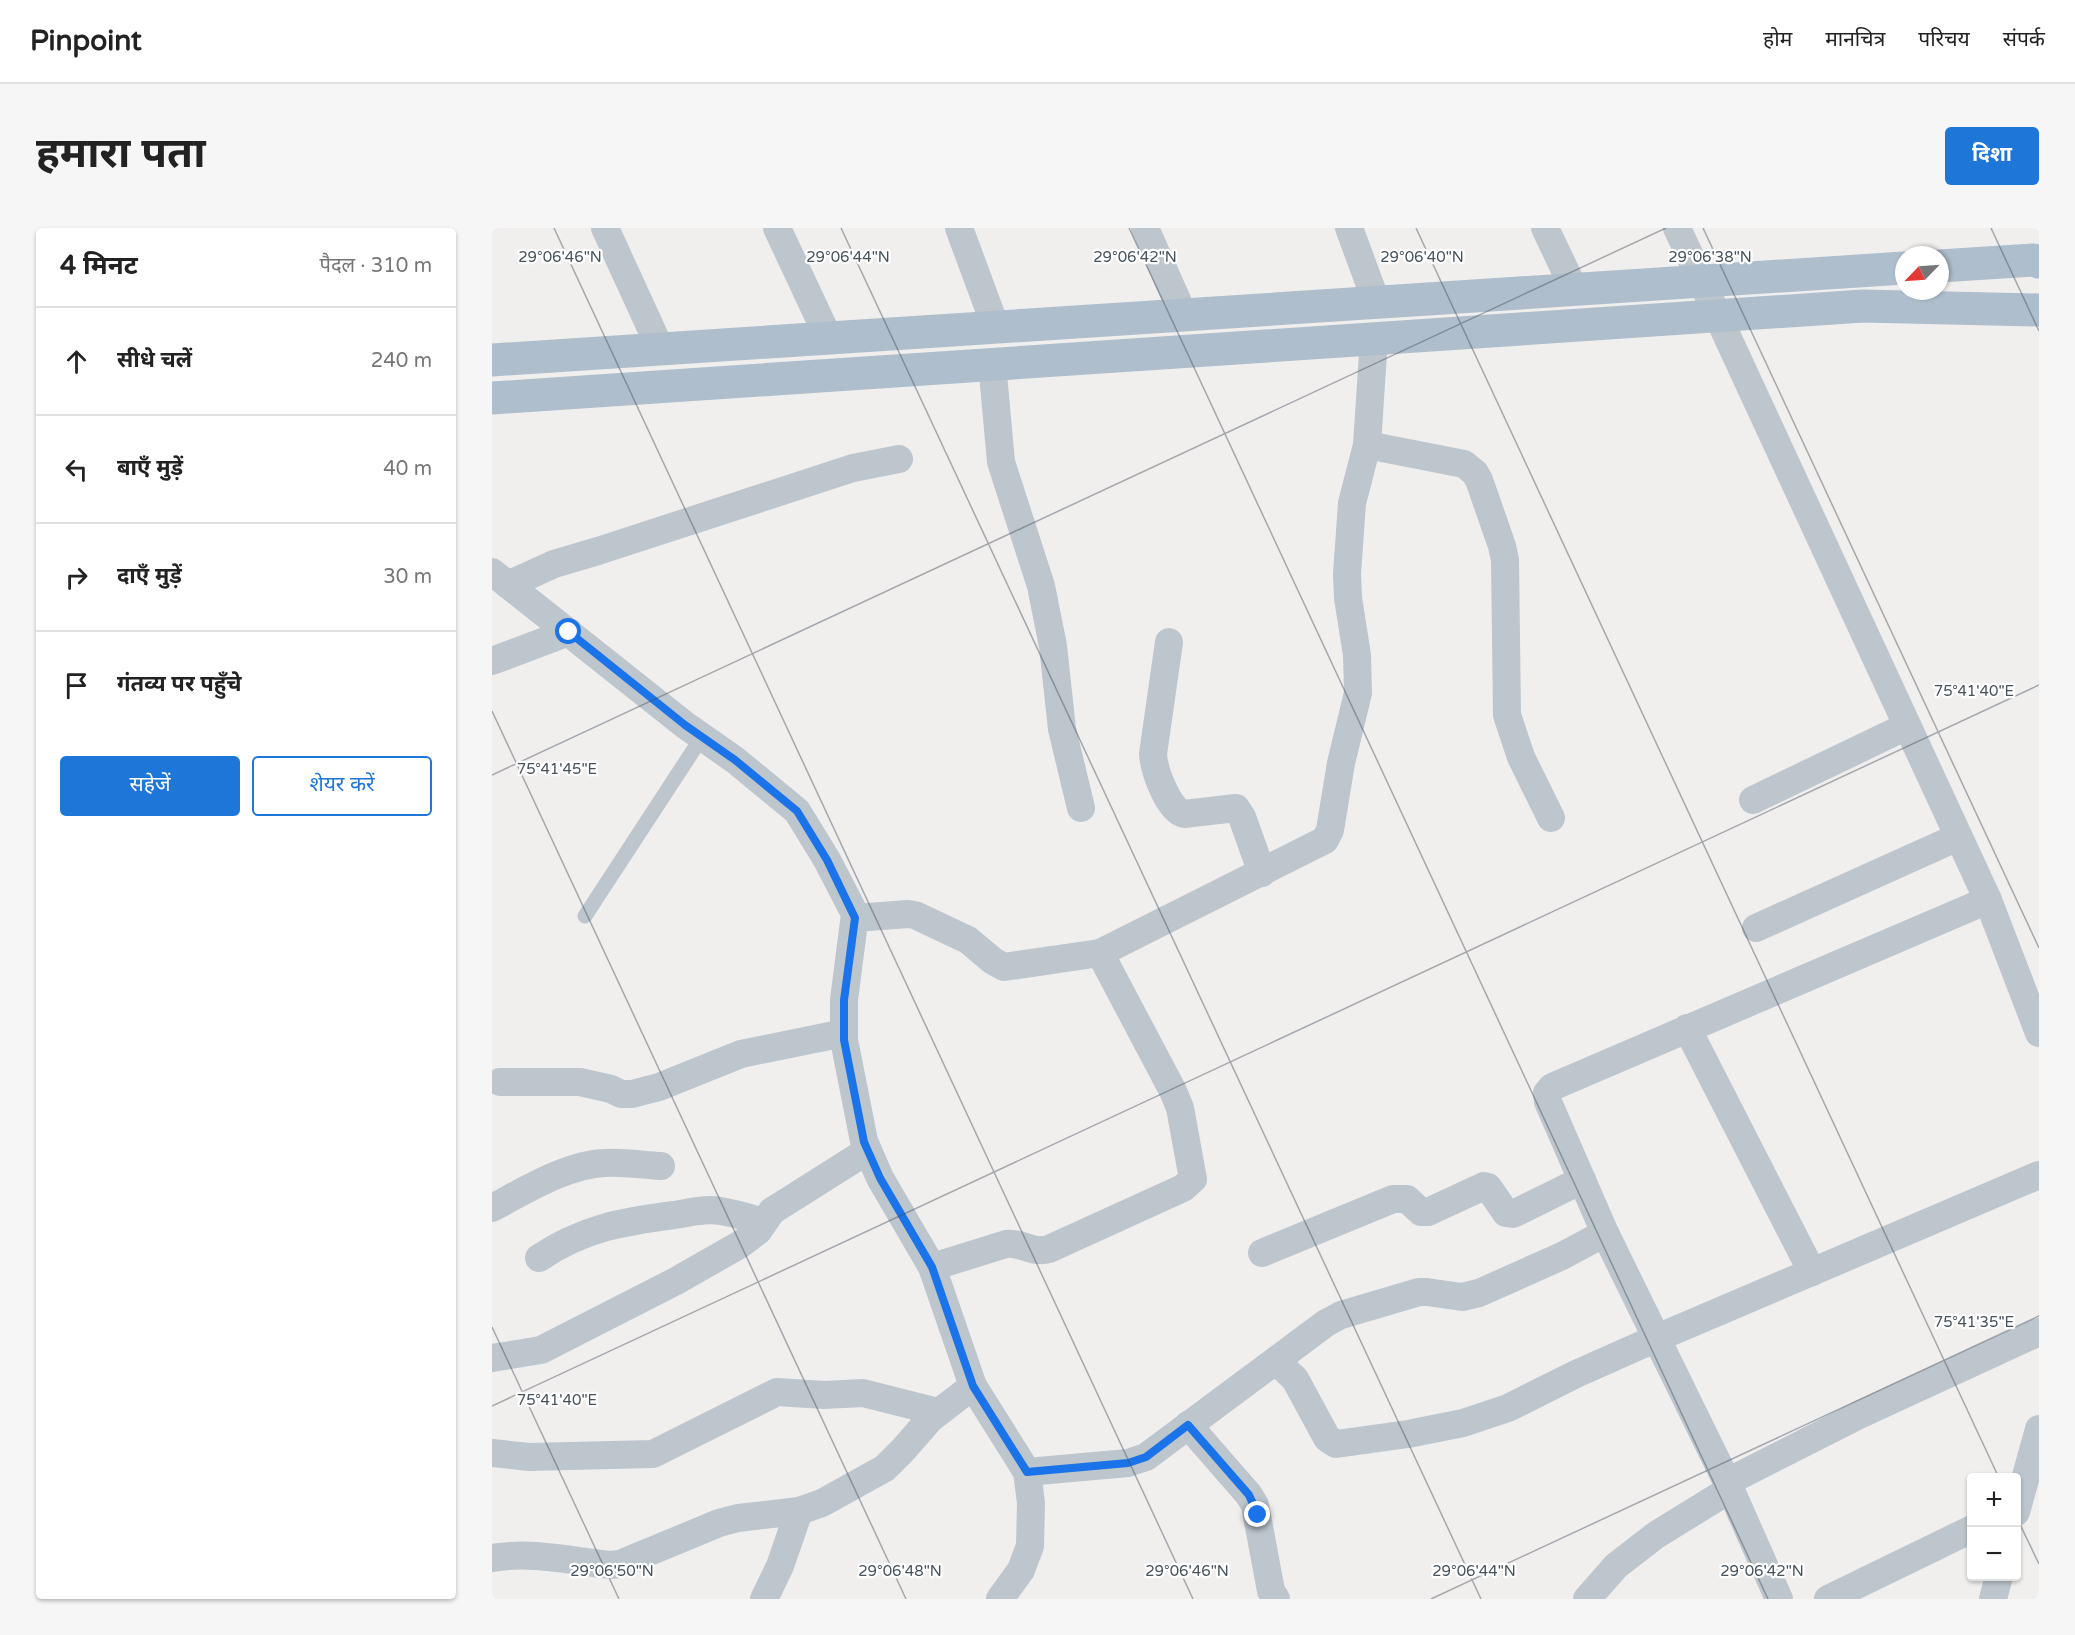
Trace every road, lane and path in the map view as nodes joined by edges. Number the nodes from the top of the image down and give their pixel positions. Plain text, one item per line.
1 (605, 228) edge
2 (777, 228) edge
3 (958, 228) edge
4 (1145, 228) edge
5 (1349, 228) edge
6 (1545, 228) edge
7 (1677, 228) edge
8 (2039, 262) edge
9 (1949, 265) edge
10 (1895, 269) edge
11 (1702, 281) junction
12 (1574, 289) junction
13 (1376, 301) junction
14 (2039, 310) edge
15 (1717, 315) junction
16 (1184, 316) junction
17 (996, 328) junction
18 (1374, 338) junction
19 (830, 339) junction
20 (660, 348) junction
21 (492, 360) edge
22 (992, 363) junction
23 (492, 398) edge
24 (1367, 445) junction
25 (899, 459) dead end
26 (500, 579) edge
27 (569, 632) junction
28 (1169, 642) dead end
29 (492, 661) edge
30 (1907, 726) junction
31 (702, 737) junction
32 (1753, 800) dead end
33 (1081, 808) dead end
34 (1551, 818) dead end
35 (1958, 837) junction
36 (1262, 873) junction
37 (1988, 900) junction
38 (585, 916) dead end
39 (855, 918) junction
40 (1756, 928) dead end
41 (1100, 953) junction
42 (1687, 1028) junction
43 (844, 1033) junction
44 (2039, 1034) edge
45 (500, 1082) dead end
46 (867, 1151) junction
47 (661, 1166) dead end
48 (2039, 1175) edge
49 (1582, 1179) junction
50 (492, 1209) edge
51 (764, 1222) junction
52 (1605, 1233) junction
53 (1262, 1253) dead end
54 (539, 1258) dead end
55 (932, 1267) junction
56 (1812, 1272) junction
57 (2039, 1332) edge
58 (1657, 1338) junction
59 (492, 1358) edge
60 (1276, 1361) junction
61 (973, 1386) junction
62 (938, 1412) junction
63 (1188, 1425) junction
64 (2039, 1428) edge
65 (492, 1453) edge
66 (1027, 1472) junction
67 (1728, 1486) junction
68 (2021, 1494) edge
69 (799, 1511) junction
70 (1967, 1531) edge
71 (492, 1558) edge
72 (1998, 1581) edge
73 (764, 1599) edge
74 (1000, 1599) edge
75 (1276, 1599) edge
76 (1587, 1599) edge
77 (1779, 1599) edge
78 (1828, 1599) edge
79 (1993, 1599) edge

1 - 20 street
2 - 19 street
3 - 17 street
4 - 16 street
5 - 13 street
6 - 12 street
7 - 11 street
8 - 9 main road
10 - 11 main road
11 - 12 main road
11 - 15 street
12 - 13 main road
13 - 16 main road
14 - 15 main road
15 - 18 main road
15 - 30 street
16 - 17 main road
17 - 19 main road
18 - 22 main road
18 - 24 street
19 - 20 main road
20 - 21 main road
22 - 23 main road
22 - 33 street
24 - 34 street
24 - 36 street
25 - 26 street
26 - 27 street
27 - 29 street
27 - 31 street
28 - 36 street
30 - 32 street
30 - 35 street
31 - 38 lane
31 - 39 street
35 - 37 street
35 - 40 street
36 - 41 street
37 - 42 street
37 - 44 street
39 - 41 street
39 - 43 street
41 - 55 street
42 - 49 street
42 - 56 street
43 - 45 street
43 - 46 street
46 - 51 street
46 - 55 street
47 - 50 street
48 - 56 street
49 - 52 street
49 - 53 street
51 - 54 street
51 - 59 street
52 - 58 street
52 - 60 street
55 - 61 street
56 - 58 street
57 - 67 street
58 - 60 street
58 - 67 street
60 - 63 street
61 - 62 street
61 - 66 street
62 - 65 street
62 - 69 street
63 - 66 street
63 - 75 street
64 - 68 street
66 - 74 street
67 - 76 street
67 - 77 street
69 - 71 street
69 - 73 street
70 - 78 street
72 - 79 street

